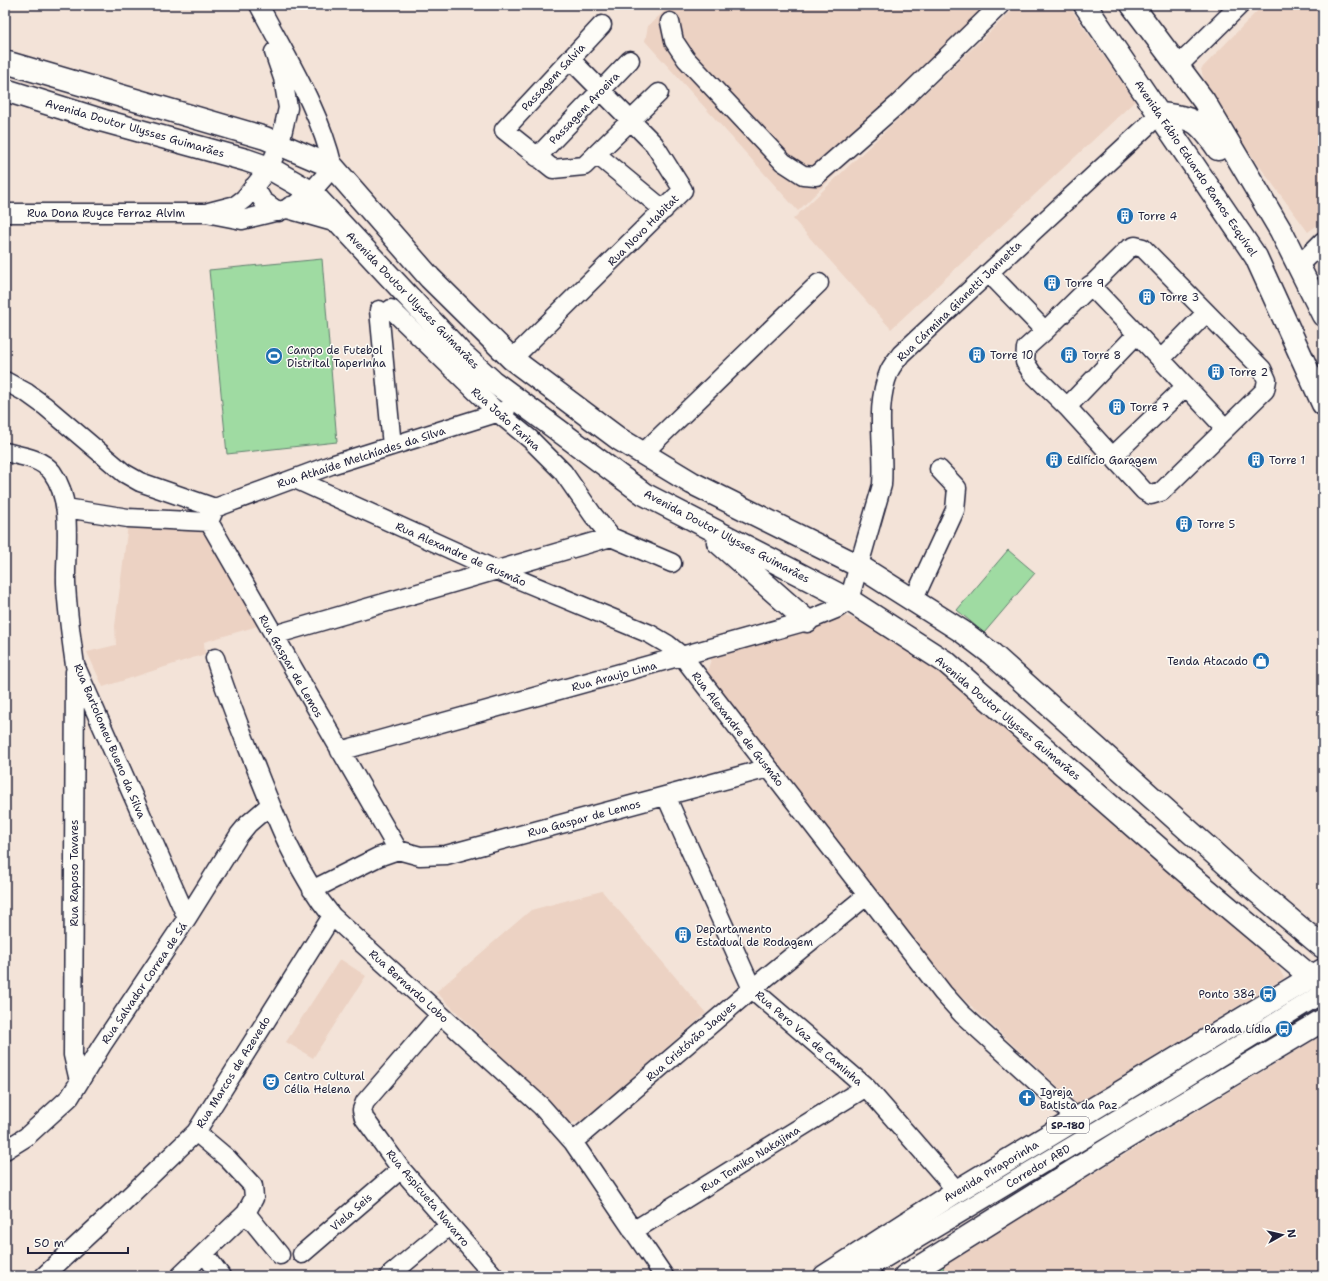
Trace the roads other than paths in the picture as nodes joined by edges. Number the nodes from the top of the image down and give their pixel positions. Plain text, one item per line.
1 (259, 5) edge
2 (1000, 5) edge
3 (1085, 5) edge
4 (1132, 5) edge
5 (1240, 5) edge
6 (670, 22) dead end
7 (602, 25) dead end
8 (570, 59) junction
9 (630, 60) dead end
10 (5, 62) edge
11 (1178, 66) junction
12 (5, 90) edge
13 (601, 90) junction
14 (659, 92) dead end
15 (1160, 114) junction
16 (630, 120) junction
17 (280, 144) junction
18 (596, 154) junction
19 (537, 157) junction
20 (333, 167) junction
21 (269, 168) junction
22 (254, 186) junction
23 (1256, 188) junction
24 (311, 192) junction
25 (285, 210) junction
26 (664, 210) junction
27 (5, 213) edge
28 (206, 213) junction
29 (337, 221) junction
30 (1323, 241) edge
31 (1299, 265) junction
32 (989, 273) junction
33 (819, 283) dead end
34 (1090, 285) junction
35 (1206, 313) junction
36 (1323, 315) edge
37 (1046, 331) junction
38 (1137, 334) junction
39 (512, 359) junction
40 (1161, 359) junction
41 (5, 381) edge
42 (1186, 386) junction
43 (523, 404) junction
44 (1323, 404) edge
45 (1067, 407) junction
46 (497, 412) junction
47 (1225, 428) junction
48 (392, 446) junction
49 (5, 452) edge
50 (642, 454) junction
51 (1112, 457) junction
52 (939, 469) dead end
53 (295, 479) junction
54 (66, 508) junction
55 (212, 515) junction
56 (694, 521) junction
57 (611, 537) junction
58 (672, 563) dead end
59 (859, 566) junction
60 (496, 570) junction
61 (849, 600) junction
62 (913, 600) junction
63 (807, 621) junction
64 (274, 635) junction
65 (683, 657) junction
66 (215, 658) dead end
67 (75, 665) junction
68 (340, 751) junction
69 (768, 768) junction
70 (666, 796) junction
71 (270, 805) junction
72 (398, 850) junction
73 (312, 890) junction
74 (866, 896) junction
75 (332, 916) junction
76 (187, 918) junction
77 (1323, 947) edge
78 (1320, 980) edge
79 (752, 989) junction
80 (440, 1015) junction
81 (1323, 1020) edge
82 (79, 1080) junction
83 (866, 1087) junction
84 (1077, 1119) junction
85 (196, 1132) junction
86 (573, 1142) junction
87 (5, 1150) edge
88 (401, 1169) junction
89 (957, 1191) junction
90 (246, 1213) junction
91 (450, 1225) junction
92 (634, 1231) junction
93 (204, 1253) junction
94 (302, 1254) dead end
95 (280, 1255) dead end
96 (44, 1276) edge
97 (180, 1276) edge
98 (222, 1276) edge
99 (389, 1276) edge
100 (494, 1276) edge
101 (664, 1276) edge
102 (826, 1276) edge
103 (855, 1276) edge
104 (905, 1276) edge

1 - 17 street, Rua Dona Ruyce Ferraz Alvim
1 - 20 street
2 - 6 street
3 - 15 main road, Avenida Fábio Eduardo Ramos Esquível
4 - 11 main road
5 - 11 street
7 - 8 street, Passagem Salvia
8 - 13 street, Rua Novo Habitat
8 - 19 street, Passagem Salvia
9 - 13 street, Passagem Aroeira
10 - 17 main road
11 - 23 main road
12 - 21 main road, Avenida Doutor Ulysses Guimarães
13 - 16 street, Rua Novo Habitat
13 - 19 street, Passagem Aroeira
14 - 16 street
15 - 23 main road
15 - 32 street, Rua Cármina Gianetti Jannetta
15 - 44 main road, Avenida Fábio Eduardo Ramos Esquível
16 - 18 street
16 - 26 street, Rua Novo Habitat
17 - 20 main road
17 - 21 street, Rua Dona Ruyce Ferraz Alvim
18 - 19 street
18 - 26 street
20 - 24 street, Rua Dona Ruyce Ferraz Alvim
20 - 39 main road
21 - 22 street, Rua Dona Ruyce Ferraz Alvim
21 - 24 main road, Avenida Doutor Ulysses Guimarães
22 - 25 street
22 - 28 street, Rua Dona Ruyce Ferraz Alvim
23 - 31 main road
24 - 25 street, Rua Dona Ruyce Ferraz Alvim
24 - 29 main road, Avenida Doutor Ulysses Guimarães
25 - 28 street, Rua Dona Ruyce Ferraz Alvim
25 - 29 main road
26 - 39 street, Rua Novo Habitat
27 - 28 street, Rua Dona Ruyce Ferraz Alvim
29 - 43 main road, Avenida Doutor Ulysses Guimarães
30 - 31 street
31 - 36 main road
32 - 37 street
32 - 59 street, Rua Cármina Gianetti Jannetta
33 - 50 street
34 - 35 street
34 - 37 street
34 - 38 street
35 - 40 street
35 - 47 street
37 - 45 street
38 - 40 street
38 - 45 street
39 - 50 main road
40 - 42 street
41 - 55 street
42 - 47 street
42 - 51 street
43 - 46 street, Rua Athaíde Melchíades da Silva
43 - 56 main road, Avenida Doutor Ulysses Guimarães
45 - 51 street
46 - 48 street, Rua Athaíde Melchíades da Silva
46 - 48 street, Rua João Farina
46 - 57 street, Rua João Farina
47 - 51 street
48 - 53 street, Rua Athaíde Melchíades da Silva
49 - 54 street, Rua Bartolomeu Bueno da Silva
50 - 59 main road
52 - 62 street
53 - 55 street, Rua Athaíde Melchíades da Silva
53 - 60 street, Rua Alexandre de Gusmão
54 - 55 street
54 - 67 street, Rua Bartolomeu Bueno da Silva
55 - 64 street, Rua Gaspar de Lemos
56 - 61 main road, Avenida Doutor Ulysses Guimarães
56 - 63 main road
57 - 58 street
57 - 60 street
59 - 61 street
59 - 62 main road
60 - 64 street
60 - 65 street, Rua Alexandre de Gusmão
61 - 63 street, Rua Araujo Lima
61 - 78 main road, Avenida Doutor Ulysses Guimarães
62 - 77 main road
63 - 65 street, Rua Araujo Lima
64 - 68 street, Rua Gaspar de Lemos
65 - 68 street, Rua Araujo Lima
65 - 69 street, Rua Alexandre de Gusmão
66 - 71 street, Rua Bernardo Lobo
67 - 76 street, Rua Bartolomeu Bueno da Silva
67 - 82 street, Rua Raposo Tavares
68 - 72 street, Rua Gaspar de Lemos
69 - 70 street, Rua Gaspar de Lemos
69 - 74 street, Rua Alexandre de Gusmão
70 - 72 street, Rua Gaspar de Lemos
70 - 79 street, Rua Pero Vaz de Caminha
71 - 73 street, Rua Bernardo Lobo
71 - 76 street, Rua Salvador Correa de Sá
72 - 73 street
73 - 75 street, Rua Bernardo Lobo
74 - 79 street, Rua Cristóvão Jaques
74 - 84 street, Rua Alexandre de Gusmão
75 - 80 street, Rua Bernardo Lobo
75 - 85 street, Rua Marcos de Azevedo
76 - 82 street, Rua Salvador Correa de Sá
78 - 84 main road, Avenida Piraporinha / SP-180
78 - 103 street, Corredor ABD
79 - 83 street, Rua Pero Vaz de Caminha
79 - 86 street, Rua Cristóvão Jaques
80 - 86 street, Rua Bernardo Lobo
80 - 88 street, Rua Aspicueta Navarro
81 - 104 main road
82 - 87 street, Rua Salvador Correa de Sá
83 - 89 street, Rua Pero Vaz de Caminha
83 - 92 street, Rua Tomiko Nakajima
84 - 89 main road, Avenida Piraporinha / SP-180
85 - 90 street
85 - 96 street, Rua Marcos de Azevedo
86 - 92 street, Rua Bernardo Lobo
88 - 91 street, Rua Aspicueta Navarro
88 - 94 street, Viela Seis
89 - 102 main road, Avenida Piraporinha / SP-180
90 - 93 street
90 - 95 street
91 - 99 street
91 - 100 street, Rua Aspicueta Navarro
92 - 101 street, Rua Bernardo Lobo
93 - 97 street
93 - 98 street

